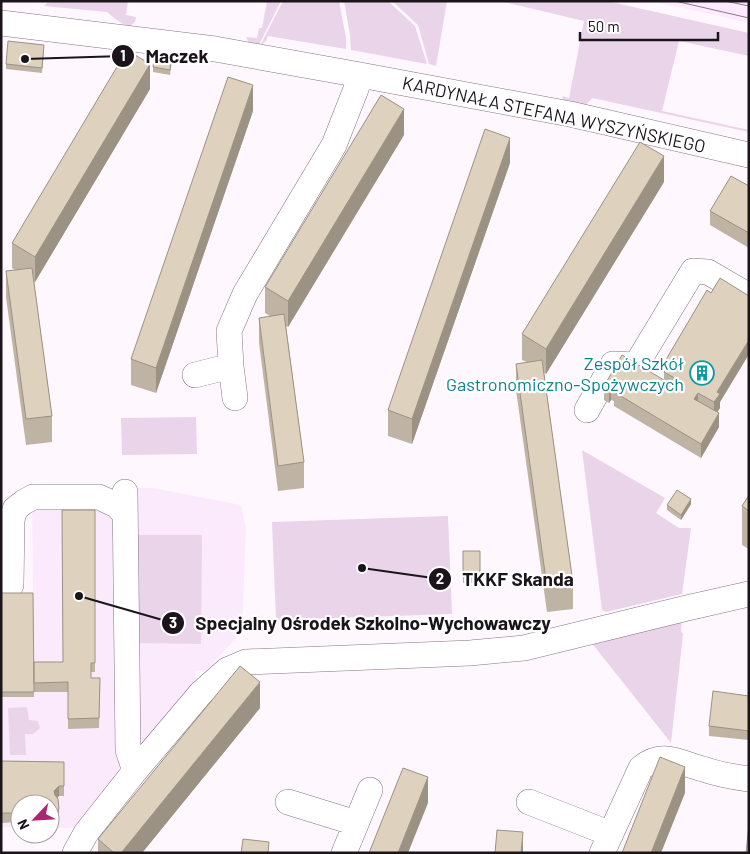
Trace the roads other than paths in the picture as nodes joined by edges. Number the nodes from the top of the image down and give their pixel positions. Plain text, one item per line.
1 (1, 23) edge
2 (360, 75) junction
3 (749, 155) edge
4 (749, 296) edge
5 (231, 366) junction
6 (195, 375) dead end
7 (235, 398) dead end
8 (587, 410) dead end
9 (1, 584) edge
10 (749, 594) edge
11 (135, 772) junction
12 (749, 779) edge
13 (370, 790) dead end
14 (288, 802) dead end
15 (529, 802) dead end
16 (356, 822) junction
17 (606, 843) edge
18 (75, 853) edge
19 (344, 853) edge

1 - 2 street, KARDYNAŁA STEFANA WYSZYŃSKIEGO
2 - 3 street, KARDYNAŁA STEFANA WYSZYŃSKIEGO
2 - 5 street
4 - 8 street
5 - 6 street
5 - 7 street
9 - 11 street
10 - 11 street
11 - 18 street
12 - 17 street
13 - 16 street
14 - 16 street
15 - 17 street
16 - 19 street

